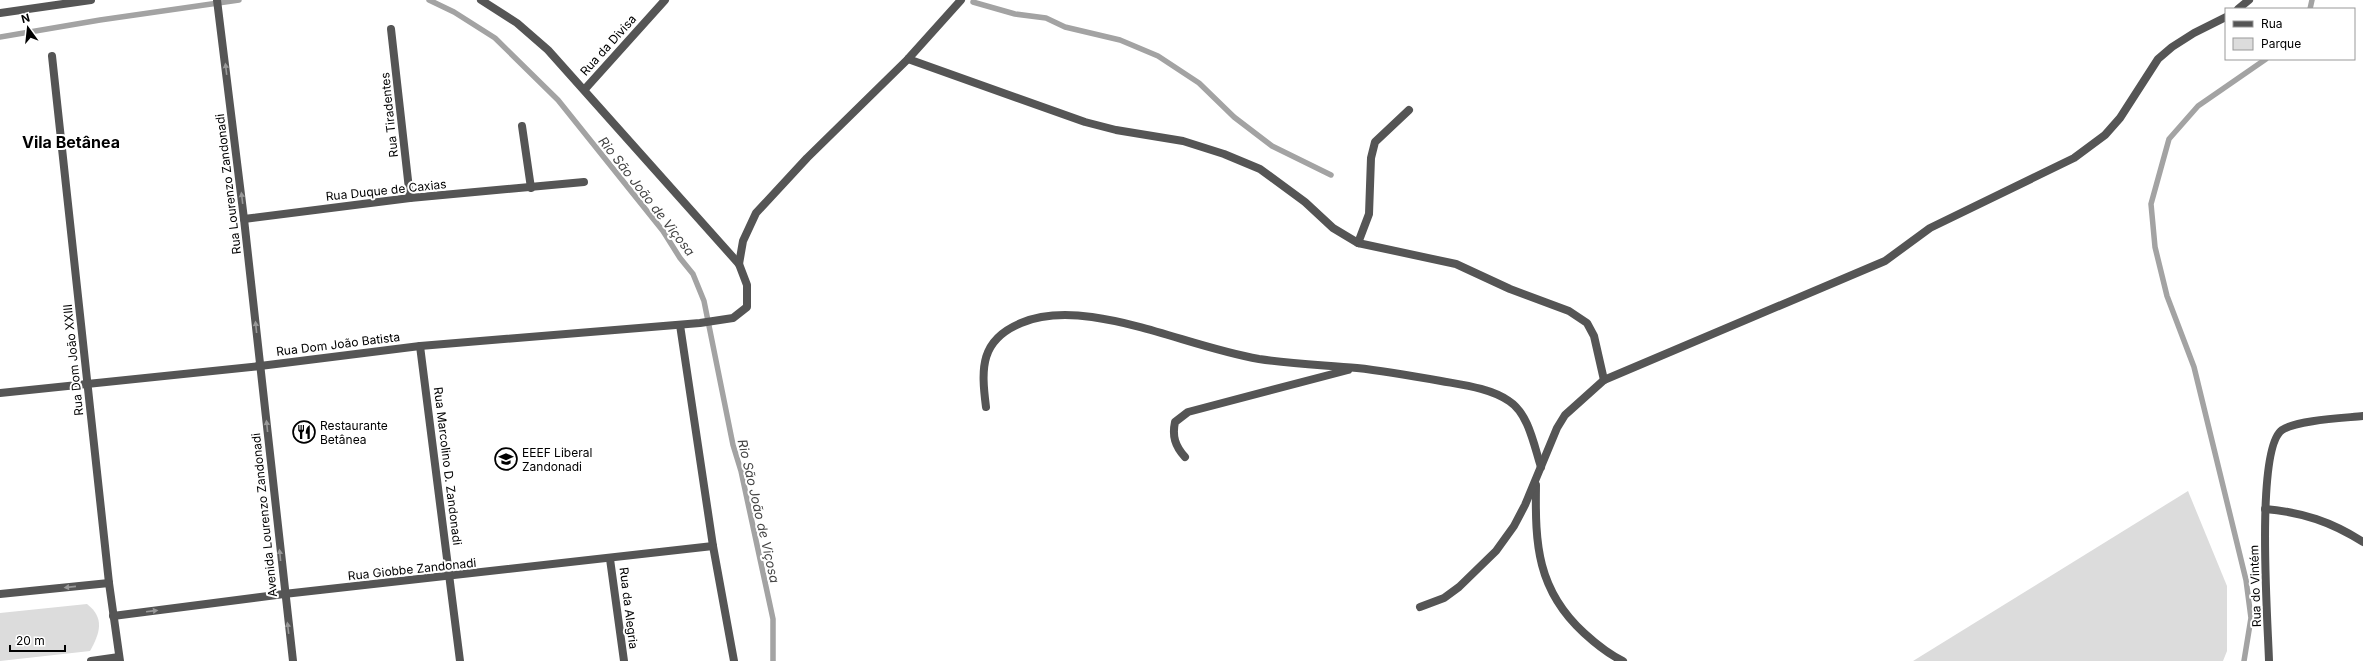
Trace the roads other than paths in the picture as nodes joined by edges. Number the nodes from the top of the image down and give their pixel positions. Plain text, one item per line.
1 (91, 0) edge
2 (217, 0) edge
3 (483, 0) edge
4 (665, 0) edge
5 (961, 0) edge
6 (2249, 0) edge
7 (51, 3) edge
8 (2239, 8) edge
9 (0, 13) edge
10 (2225, 18) edge
11 (392, 29) dead end
12 (52, 56) dead end
13 (908, 58) junction
14 (585, 89) junction
15 (1409, 110) dead end
16 (522, 126) dead end
17 (584, 182) dead end
18 (531, 188) junction
19 (410, 198) junction
20 (244, 219) junction
21 (1358, 243) junction
22 (739, 264) junction
23 (680, 325) junction
24 (420, 346) junction
25 (260, 366) junction
26 (1357, 368) junction
27 (1604, 380) junction
28 (87, 382) junction
29 (0, 393) edge
30 (986, 407) dead end
31 (2363, 416) edge
32 (1185, 457) dead end
33 (1541, 467) junction
34 (1536, 480) junction
35 (2265, 509) junction
36 (2363, 542) edge
37 (713, 546) junction
38 (610, 559) junction
39 (450, 577) junction
40 (109, 583) junction
41 (0, 594) edge
42 (284, 594) junction
43 (1420, 607) dead end
44 (113, 616) junction
45 (119, 659) edge
46 (91, 661) edge
47 (293, 661) edge
48 (460, 661) edge
49 (624, 661) edge
50 (734, 661) edge
51 (1623, 661) edge
52 (2269, 661) edge

1 - 7 street
20 -> 2 street, Rua Lourenzo Zandonadi
3 - 14 street
4 - 14 street, Rua da Divisa
5 - 13 street
6 - 8 street
7 - 9 street
10 - 27 street
11 - 19 street, Rua Tiradentes
12 - 28 street, Rua Dom João XXIII
13 - 21 street
13 - 22 street
14 - 22 street
15 - 21 street
16 - 18 street
17 - 18 street, Rua Duque de Caxias
18 - 19 street, Rua Duque de Caxias
19 - 20 street, Rua Duque de Caxias
25 -> 20 street, Rua Lourenzo Zandonadi
21 - 27 street
22 - 23 street, Rua Dom João Batista
23 - 24 street, Rua Dom João Batista
23 - 37 street
24 - 25 street, Rua Dom João Batista
24 - 39 street, Rua Marcolino D. Zandonadi
25 - 28 street, Rua Dom João Batista
42 -> 25 street, Avenida Lourenzo Zandonadi
26 - 30 street
26 - 32 street
26 - 33 street
27 - 33 street
28 - 29 street, Rua Dom João Batista
28 - 40 street, Rua Dom João XXIII
31 - 35 street, Rua do Vintém
33 - 34 street
34 - 43 street
34 - 51 street
35 - 36 street
35 - 52 street, Rua do Vintém
37 - 38 street, Rua Giobbe Zandonadi
37 - 50 street
38 - 39 street, Rua Giobbe Zandonadi
38 - 49 street, Rua da Alegria
39 - 42 street, Rua Giobbe Zandonadi
39 - 48 street, Rua Marcolino D. Zandonadi
40 -> 41 street
40 - 44 street, Rua Dom João XXIII
44 -> 42 street, Rua Giobbe Zandonadi
47 -> 42 street, Avenida Lourenzo Zandonadi
44 - 45 street, Rua Dom João XXIII
45 - 46 street

